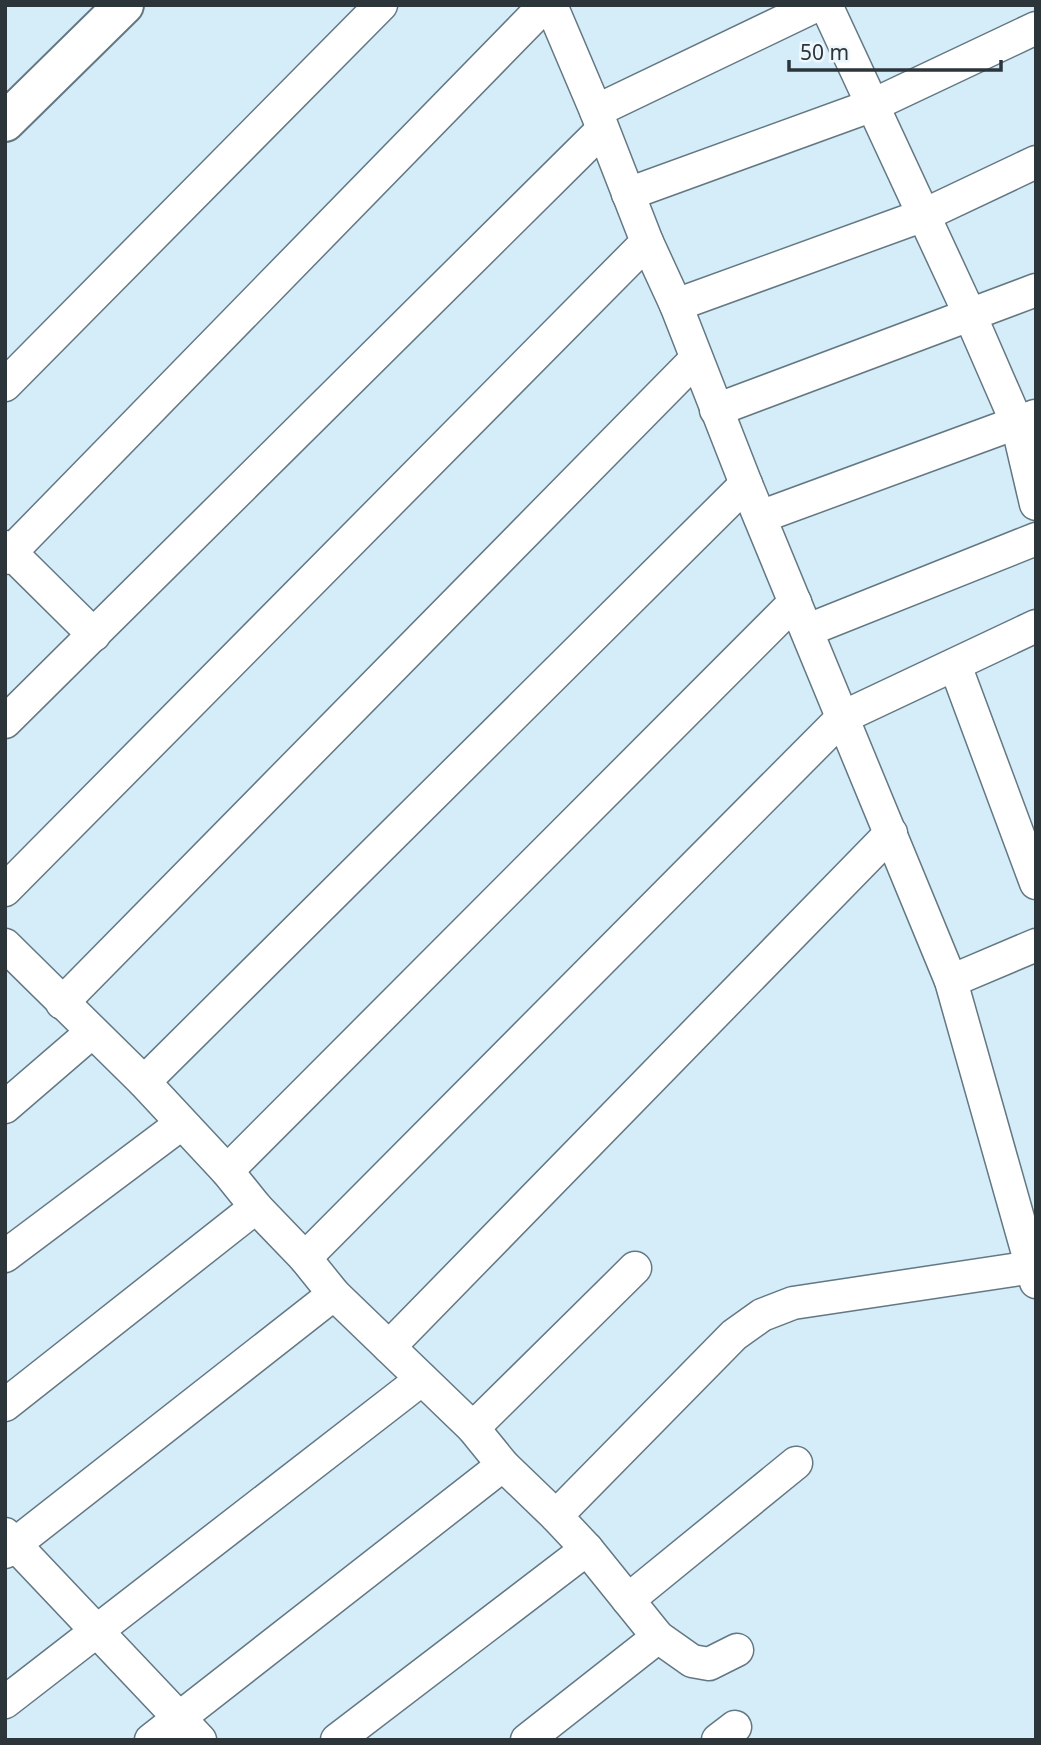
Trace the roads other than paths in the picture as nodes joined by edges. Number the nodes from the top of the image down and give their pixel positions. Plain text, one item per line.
1 (124, 5) edge
2 (381, 5) edge
3 (545, 5) edge
4 (551, 5) edge
5 (817, 5) edge
6 (826, 5) edge
7 (1036, 28) edge
8 (873, 105) junction
9 (599, 120) junction
10 (5, 122) edge
11 (1036, 162) edge
12 (628, 194) junction
13 (924, 215) junction
14 (647, 242) junction
15 (1036, 290) edge
16 (676, 305) junction
17 (970, 315) junction
18 (696, 359) junction
19 (5, 385) edge
20 (716, 410) junction
21 (1026, 419) edge
22 (746, 484) junction
23 (1036, 504) edge
24 (760, 517) junction
25 (1036, 539) edge
26 (7, 552) edge
27 (801, 616) junction
28 (1036, 626) edge
29 (94, 635) junction
30 (955, 665) junction
31 (844, 717) junction
32 (5, 722) edge
33 (891, 833) junction
34 (1036, 883) edge
35 (5, 890) edge
36 (1036, 945) edge
37 (7, 950) edge
38 (951, 981) junction
39 (62, 1003) junction
40 (92, 1032) junction
41 (144, 1082) junction
42 (5, 1107) edge
43 (181, 1124) junction
44 (227, 1171) junction
45 (256, 1207) junction
46 (5, 1256) edge
47 (305, 1258) junction
48 (635, 1268) dead end
49 (1034, 1275) edge
50 (334, 1294) junction
51 (389, 1347) junction
52 (422, 1379) junction
53 (5, 1405) edge
54 (473, 1428) junction
55 (796, 1463) dead end
56 (503, 1465) junction
57 (556, 1516) junction
58 (9, 1543) edge
59 (587, 1549) junction
60 (628, 1600) junction
61 (96, 1632) junction
62 (658, 1637) junction
63 (737, 1650) dead end
64 (5, 1702) edge
65 (190, 1729) edge
66 (150, 1740) edge
67 (337, 1740) edge
68 (527, 1740) edge

1 - 10 street
2 - 19 street
3 - 26 street
4 - 9 street
5 - 9 street
6 - 8 street
7 - 8 street
8 - 12 street
8 - 13 street
9 - 12 street
9 - 29 street
11 - 13 street
12 - 14 street
13 - 16 street
13 - 17 street
14 - 16 street
14 - 35 street
15 - 17 street
16 - 18 street
17 - 20 street
17 - 21 street
18 - 20 street
18 - 39 street
20 - 22 street
21 - 23 street
21 - 24 street
22 - 24 street
22 - 41 street
24 - 27 street
25 - 27 street
26 - 29 street
27 - 31 street
27 - 44 street
28 - 30 street
29 - 32 street
30 - 31 street
30 - 34 street
31 - 33 street
31 - 47 street
33 - 38 street
33 - 51 street
36 - 38 street
37 - 39 street
38 - 49 street
39 - 40 street
40 - 41 street
40 - 42 street
41 - 43 street
43 - 44 street
43 - 46 street
44 - 45 street
45 - 47 street
45 - 53 street
47 - 50 street
48 - 54 street
49 - 57 street
50 - 51 street
50 - 58 street
51 - 52 street
52 - 54 street
52 - 61 street
54 - 56 street
55 - 60 street
56 - 57 street
56 - 65 street
57 - 59 street
58 - 61 street
59 - 60 street
59 - 67 street
60 - 62 street
61 - 64 street
61 - 65 street
62 - 63 street
62 - 68 street
65 - 66 street

